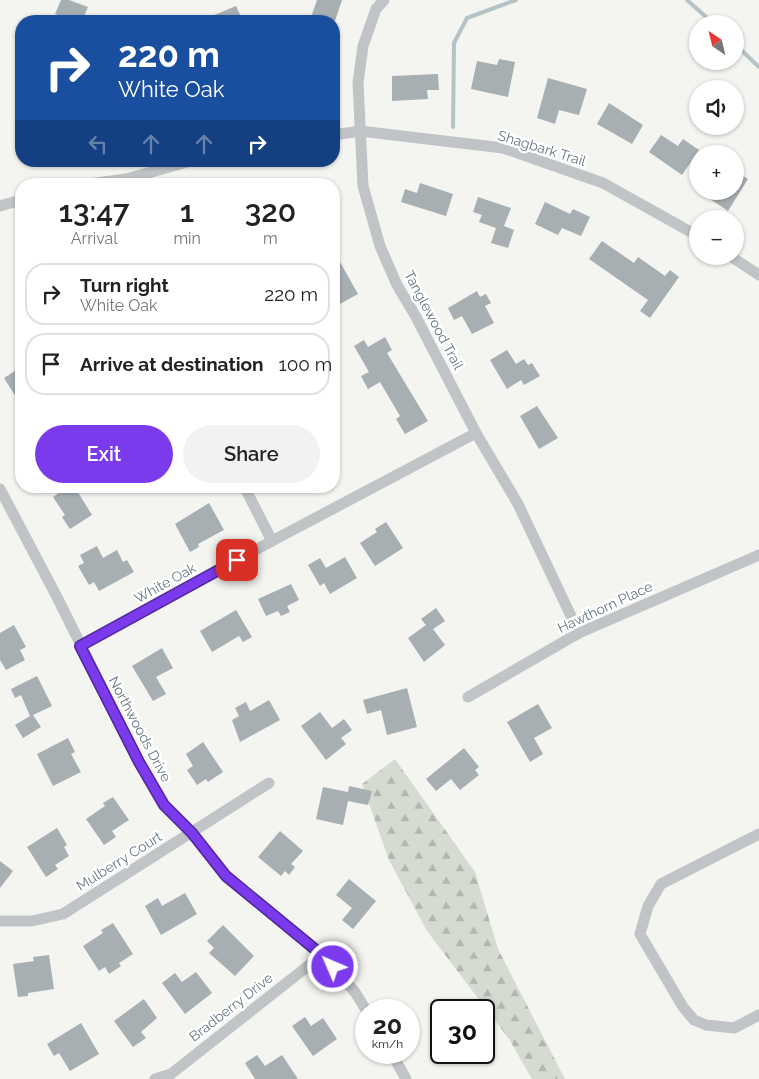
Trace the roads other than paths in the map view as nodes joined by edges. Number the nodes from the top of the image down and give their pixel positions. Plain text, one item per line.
1 (384, 0) edge
2 (360, 130) junction
3 (340, 134) edge
4 (168, 167) edge
5 (130, 178) edge
6 (15, 202) edge
7 (0, 206) edge
8 (689, 231) edge
9 (744, 265) edge
10 (759, 275) edge
11 (476, 433) junction
12 (0, 489) edge
13 (248, 493) edge
14 (272, 541) junction
15 (759, 555) edge
16 (579, 633) junction
17 (80, 646) junction
18 (468, 697) dead end
19 (269, 783) dead end
20 (192, 833) junction
21 (759, 834) edge
22 (0, 921) edge
23 (322, 955) junction
24 (359, 999) edge
25 (759, 1015) edge
26 (398, 1064) edge
27 (155, 1079) edge
28 (406, 1079) edge

1 - 2 street, Tanglewood Trail
2 - 3 street, Shagbark Trail
2 - 8 street, Shagbark Trail
2 - 11 street, Tanglewood Trail
4 - 5 street
6 - 7 street
9 - 10 street
11 - 14 street, White Oak
11 - 16 street, Tanglewood Trail
12 - 17 street, Northwoods Drive
13 - 14 street
14 - 17 street, White Oak
15 - 16 street, Hawthorn Place
16 - 18 street, Hawthorn Place
17 - 20 street, Northwoods Drive
19 - 20 street, Mulberry Court
20 - 22 street, Mulberry Court
20 - 23 street, Northwoods Drive
21 - 25 street
23 - 24 street, Northwoods Drive
23 - 27 street, Bradberry Drive
26 - 28 street

